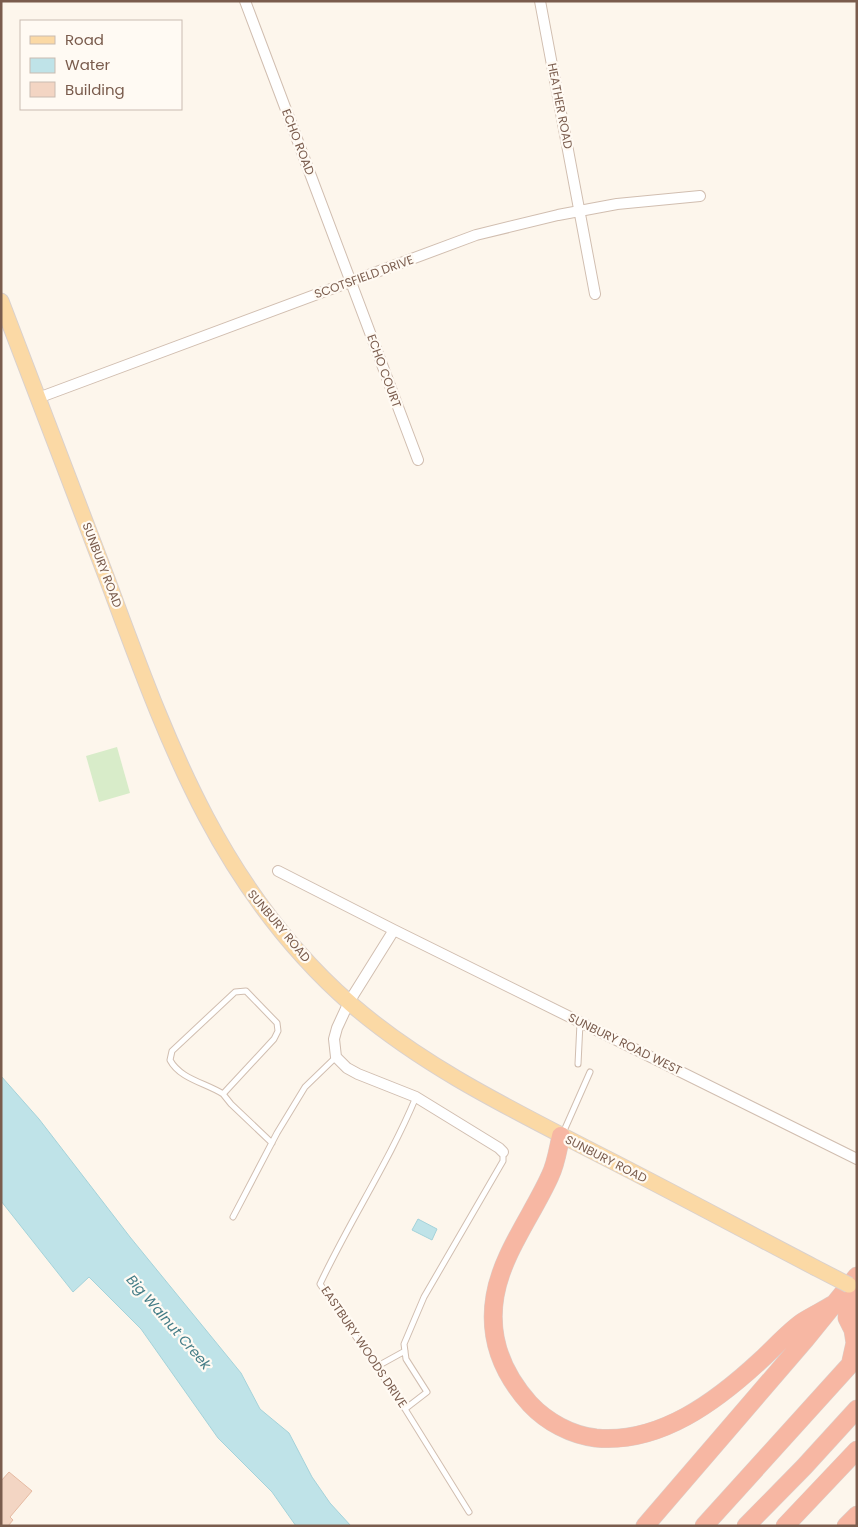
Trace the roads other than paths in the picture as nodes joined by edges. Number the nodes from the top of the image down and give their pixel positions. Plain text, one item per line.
1 (245, 1) edge
2 (540, 1) edge
3 (700, 196) dead end
4 (580, 211) junction
5 (351, 283) junction
6 (595, 294) dead end
7 (1, 301) edge
8 (38, 398) junction
9 (418, 460) dead end
10 (278, 871) dead end
11 (394, 930) junction
12 (349, 1002) junction
13 (580, 1022) junction
14 (336, 1057) junction
15 (578, 1064) dead end
16 (590, 1072) dead end
17 (223, 1094) junction
18 (416, 1097) junction
19 (561, 1136) junction
20 (272, 1143) junction
21 (503, 1152) joint
22 (857, 1158) edge
23 (233, 1217) dead end
24 (854, 1283) edge
25 (834, 1304) junction
26 (405, 1351) junction
27 (854, 1359) edge
28 (376, 1367) junction
29 (406, 1409) junction
30 (857, 1409) edge
31 (857, 1450) edge
32 (468, 1512) dead end
33 (857, 1515) edge
34 (645, 1526) edge
35 (704, 1526) edge
36 (746, 1526) edge
37 (785, 1526) edge
38 (846, 1526) edge

1 - 5 street, ECHO ROAD
2 - 4 street, HEATHER ROAD
3 - 4 street, SCOTSFIELD DRIVE
4 - 5 street, SCOTSFIELD DRIVE
4 - 6 street, HEATHER ROAD
5 - 8 street, SCOTSFIELD DRIVE
5 - 9 street, ECHO COURT
7 - 8 main road, SUNBURY ROAD
8 - 12 main road, SUNBURY ROAD
10 - 11 street, SUNBURY ROAD WEST
11 - 12 street
11 - 13 street, SUNBURY ROAD WEST
12 - 14 street
12 - 19 main road, SUNBURY ROAD
13 - 15 lane
13 - 22 street, SUNBURY ROAD WEST
14 - 18 street
14 - 20 lane
16 - 19 lane
17 - 17 lane
17 - 20 lane
18 - 21 street
18 - 28 lane, EASTBURY WOODS DRIVE
19 - 24 main road, SUNBURY ROAD, bridge
19 - 25 highway
20 - 23 lane
21 - 26 lane
24 - 25 highway
24 - 27 highway
25 - 34 highway
26 - 28 lane
26 - 29 lane
27 - 35 highway
28 - 29 lane, EASTBURY WOODS DRIVE
29 - 32 lane, EASTBURY WOODS DRIVE
30 - 36 highway
31 - 37 highway
33 - 38 highway

